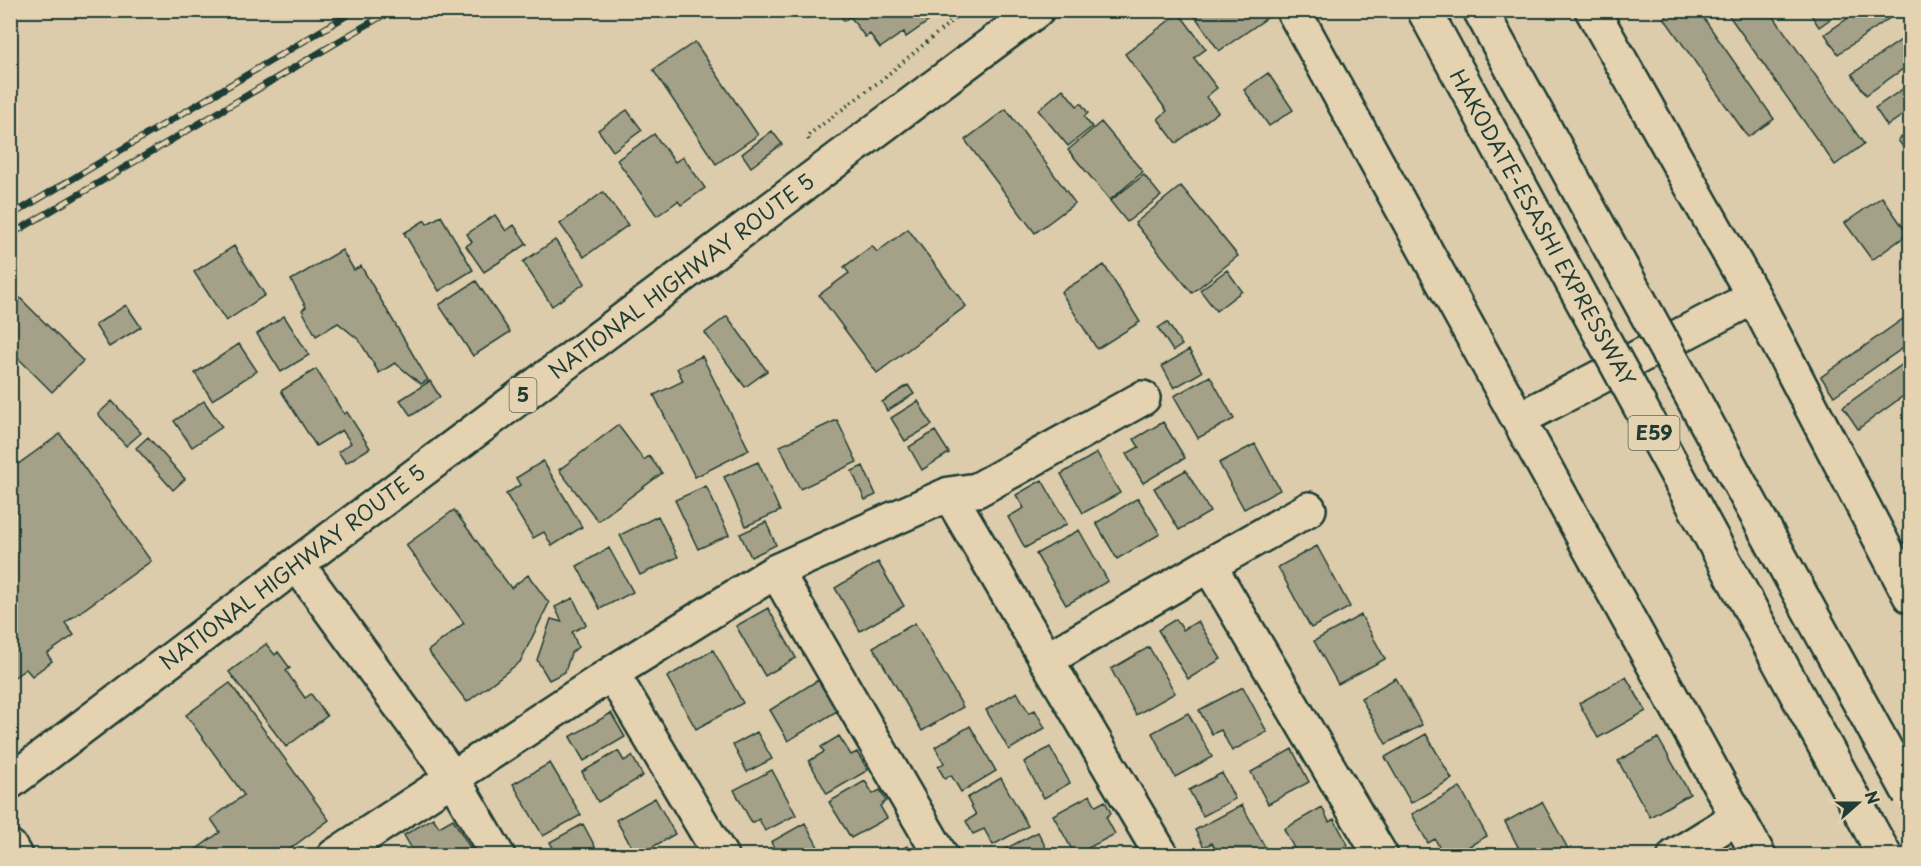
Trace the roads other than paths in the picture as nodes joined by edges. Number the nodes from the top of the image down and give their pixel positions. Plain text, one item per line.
1 (1037, 10) edge
2 (1293, 10) edge
3 (1424, 10) edge
4 (1480, 10) edge
5 (1592, 10) edge
6 (1754, 297) junction
7 (1143, 398) dead end
8 (1519, 419) junction
9 (948, 494) junction
10 (1309, 509) dead end
11 (297, 564) junction
12 (1209, 565) junction
13 (776, 571) junction
14 (1911, 596) edge
15 (1046, 660) junction
16 (612, 673) junction
17 (452, 777) junction
18 (10, 782) edge
19 (1911, 794) edge
20 (1738, 817) junction
21 (10, 847) edge
22 (15, 855) edge
23 (334, 855) edge
24 (498, 855) edge
25 (721, 855) edge
26 (941, 855) edge
27 (1162, 855) edge
28 (1381, 855) edge
29 (1675, 855) edge
30 (1759, 855) edge
31 (1885, 855) edge

1 - 11 main road, NATIONAL HIGHWAY ROUTE 5 / 5
2 - 8 main road
3 - 31 main road, HAKODATE-ESASHI EXPRESSWAY / E59, bridge
4 - 19 main road, E59, bridge
5 - 6 main road
6 - 8 main road
6 - 14 main road
7 - 9 main road
8 - 20 main road
9 - 13 main road
9 - 15 main road
10 - 12 main road
11 - 17 main road
11 - 18 main road, NATIONAL HIGHWAY ROUTE 5 / 5
12 - 15 main road
12 - 28 main road
13 - 16 main road
13 - 26 main road
15 - 27 main road
16 - 17 main road
16 - 25 main road
17 - 23 main road
17 - 24 main road
20 - 29 main road
20 - 30 main road
21 - 22 main road

